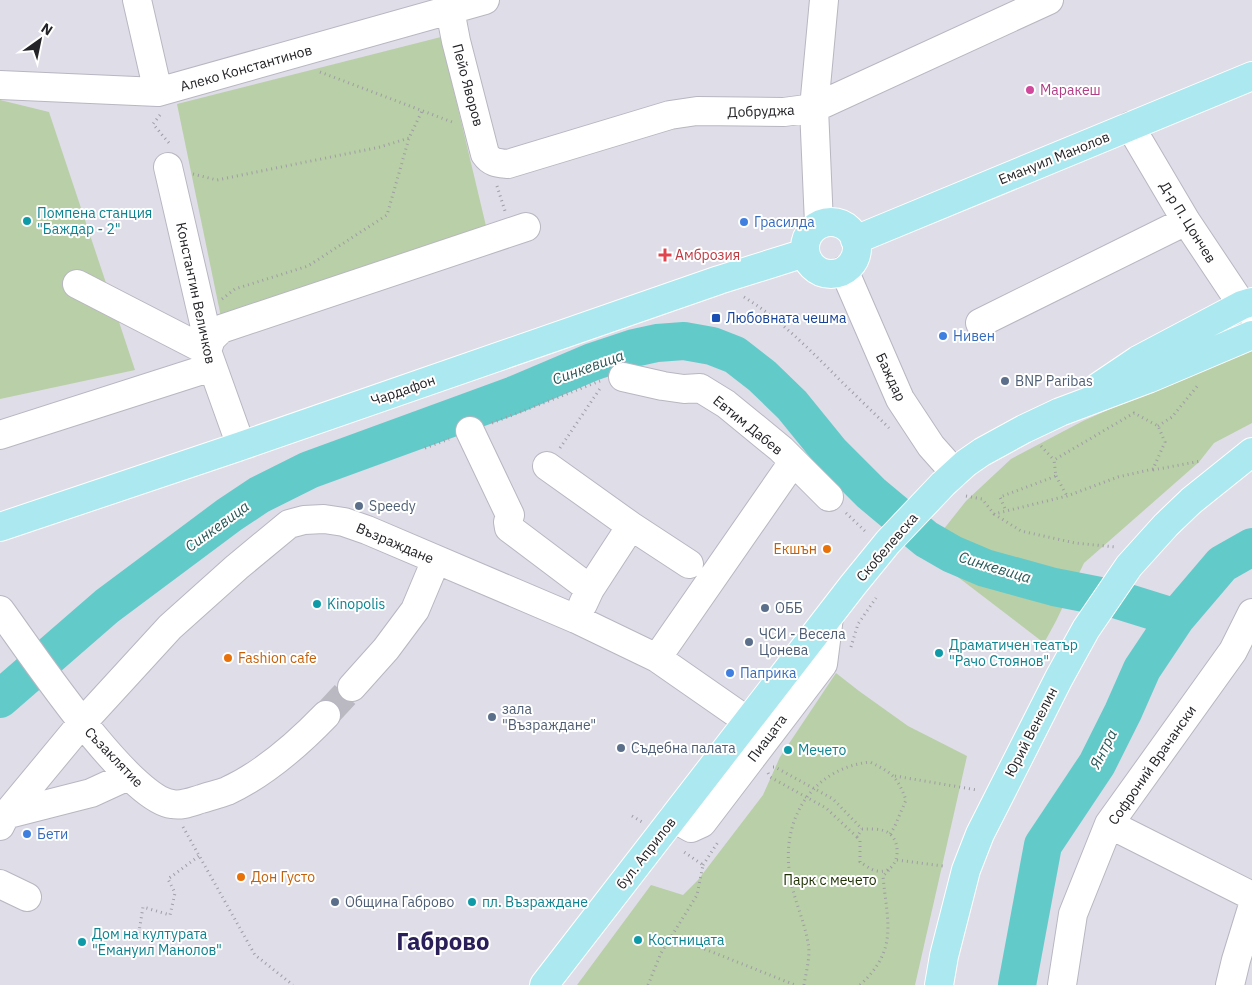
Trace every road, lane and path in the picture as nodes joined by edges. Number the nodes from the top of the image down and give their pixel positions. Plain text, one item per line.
1 (137, 0) edge
2 (486, 0) edge
3 (824, 0) edge
4 (1050, 0) edge
5 (450, 10) junction
6 (317, 71) dead end
7 (1252, 76) edge
8 (0, 85) edge
9 (158, 92) junction
10 (814, 108) junction
11 (422, 111) junction
12 (1130, 126) junction
13 (480, 133) junction
14 (409, 138) junction
15 (488, 159) junction
16 (168, 167) junction
17 (1186, 221) junction
18 (819, 224) junction
19 (519, 230) joint
20 (855, 240) junction
21 (805, 253) junction
22 (844, 270) junction
23 (719, 280) junction
24 (77, 284) dead end
25 (1249, 306) edge
26 (202, 314) junction
27 (980, 323) dead end
28 (1252, 334) edge
29 (1206, 354) junction
30 (209, 359) junction
31 (623, 377) joint
32 (1060, 412) junction
33 (1158, 426) junction
34 (470, 431) junction
35 (891, 431) dead end
36 (0, 435) edge
37 (242, 446) junction
38 (425, 448) dead end
39 (1252, 452) edge
40 (793, 462) junction
41 (1199, 462) dead end
42 (547, 466) dead end
43 (1056, 476) junction
44 (1118, 477) junction
45 (946, 482) junction
46 (1067, 496) junction
47 (829, 498) joint
48 (1006, 511) junction
49 (994, 514) junction
50 (631, 526) junction
51 (0, 527) edge
52 (881, 536) junction
53 (1109, 546) dead end
54 (436, 560) junction
55 (689, 564) dead end
56 (590, 589) junction
57 (880, 591) dead end
58 (0, 610) edge
59 (1252, 613) edge
60 (829, 618) junction
61 (576, 619) junction
62 (849, 653) dead end
63 (1242, 655) edge
64 (656, 658) junction
65 (352, 687) tunnel mouth
66 (75, 714) junction
67 (326, 715) tunnel mouth
68 (749, 722) junction
69 (128, 776) junction
70 (894, 776) junction
71 (814, 789) junction
72 (999, 794) junction
73 (808, 798) junction
74 (170, 804) junction
75 (2, 819) edge
76 (1109, 824) junction
77 (667, 827) junction
78 (862, 829) junction
79 (890, 834) junction
80 (858, 837) junction
81 (200, 856) junction
82 (897, 860) junction
83 (891, 868) junction
84 (966, 870) junction
85 (0, 884) edge
86 (1252, 896) edge
87 (27, 898) dead end
88 (1252, 908) edge
89 (672, 936) junction
90 (138, 938) dead end
91 (293, 985) edge
92 (544, 985) edge
93 (648, 985) edge
94 (795, 985) edge
95 (804, 985) edge
96 (860, 985) edge
97 (939, 985) edge
98 (1062, 985) edge
99 (1230, 985) edge

1 - 9 street
2 - 5 street, Алеко Константинов
3 - 10 street
4 - 10 street, Добруджа
5 - 9 street, Алеко Константинов
5 - 13 street, Пейо Яворов
6 - 11 path
7 - 12 main road, Емануил Манолов
8 - 9 street, Алеко Константинов
9 - 16 path
10 - 15 street, Добруджа
10 - 18 street
11 - 13 path
11 - 14 path
12 - 17 street, Д-р П. Цончев
12 - 20 main road, Емануил Манолов
13 - 15 street, Пейо Яворов
14 - 16 path
14 - 26 path
15 - 19 path
16 - 26 street, Константин Величков
17 - 25 street, Д-р П. Цончев
17 - 27 street
18 - 20 main road
18 - 21 main road
19 - 30 street
20 - 22 main road
21 - 22 main road
21 - 23 main road, Чардафон
22 - 45 street, Баждар
23 - 35 path
23 - 37 main road, Чардафон
24 - 30 street
25 - 32 main road, Скобелевска
26 - 30 street, Константин Величков
28 - 29 main road, Скобелевска
29 - 32 main road, Скобелевска
29 - 33 path
30 - 36 street
30 - 37 street, Константин Величков
31 - 34 path
31 - 40 street, Евтим Дабев
32 - 45 main road, Скобелевска
33 - 43 path
33 - 44 path
34 - 38 path
34 - 56 street
37 - 51 main road, Чардафон
39 - 72 main road, Юрий Венелин
40 - 47 street, Евтим Дабев
40 - 64 street
41 - 44 path
42 - 50 street
43 - 46 path
43 - 48 path
44 - 46 path
45 - 49 path
45 - 52 main road, Скобелевска
46 - 48 path
47 - 52 path
48 - 49 path
49 - 53 path
50 - 55 street
50 - 56 street
52 - 60 main road, Скобелевска
54 - 61 street, Възраждане
54 - 65 street
54 - 66 street, Възраждане
56 - 61 street
57 - 62 path
58 - 66 street, Съзаклятие
59 - 63 street, Софроний Врачански
60 - 68 main road, Скобелевска
60 - 77 street, Пиацата
61 - 64 street, Възраждане
63 - 76 street, Софроний Врачански
64 - 68 street, Възраждане
66 - 69 street, Съзаклятие
66 - 75 street, Възраждане
67 - 74 street
68 - 77 main road, бул. Априлов
69 - 74 street, Съзаклятие
69 - 75 street
70 - 71 path
70 - 72 path
70 - 79 path
71 - 73 path
71 - 73 path
71 - 78 path
72 - 84 main road, Юрий Венелин
73 - 80 path
73 - 95 path
74 - 81 path
76 - 86 street
76 - 98 street, Софроний Врачански
77 - 89 path
77 - 92 main road, бул. Априлов
78 - 79 path
78 - 80 path
79 - 82 path
80 - 83 path
81 - 90 path
81 - 91 path
82 - 83 path
82 - 84 path
83 - 96 path
84 - 97 main road, Юрий Венелин
85 - 87 street
88 - 99 street
89 - 93 path
89 - 94 path

